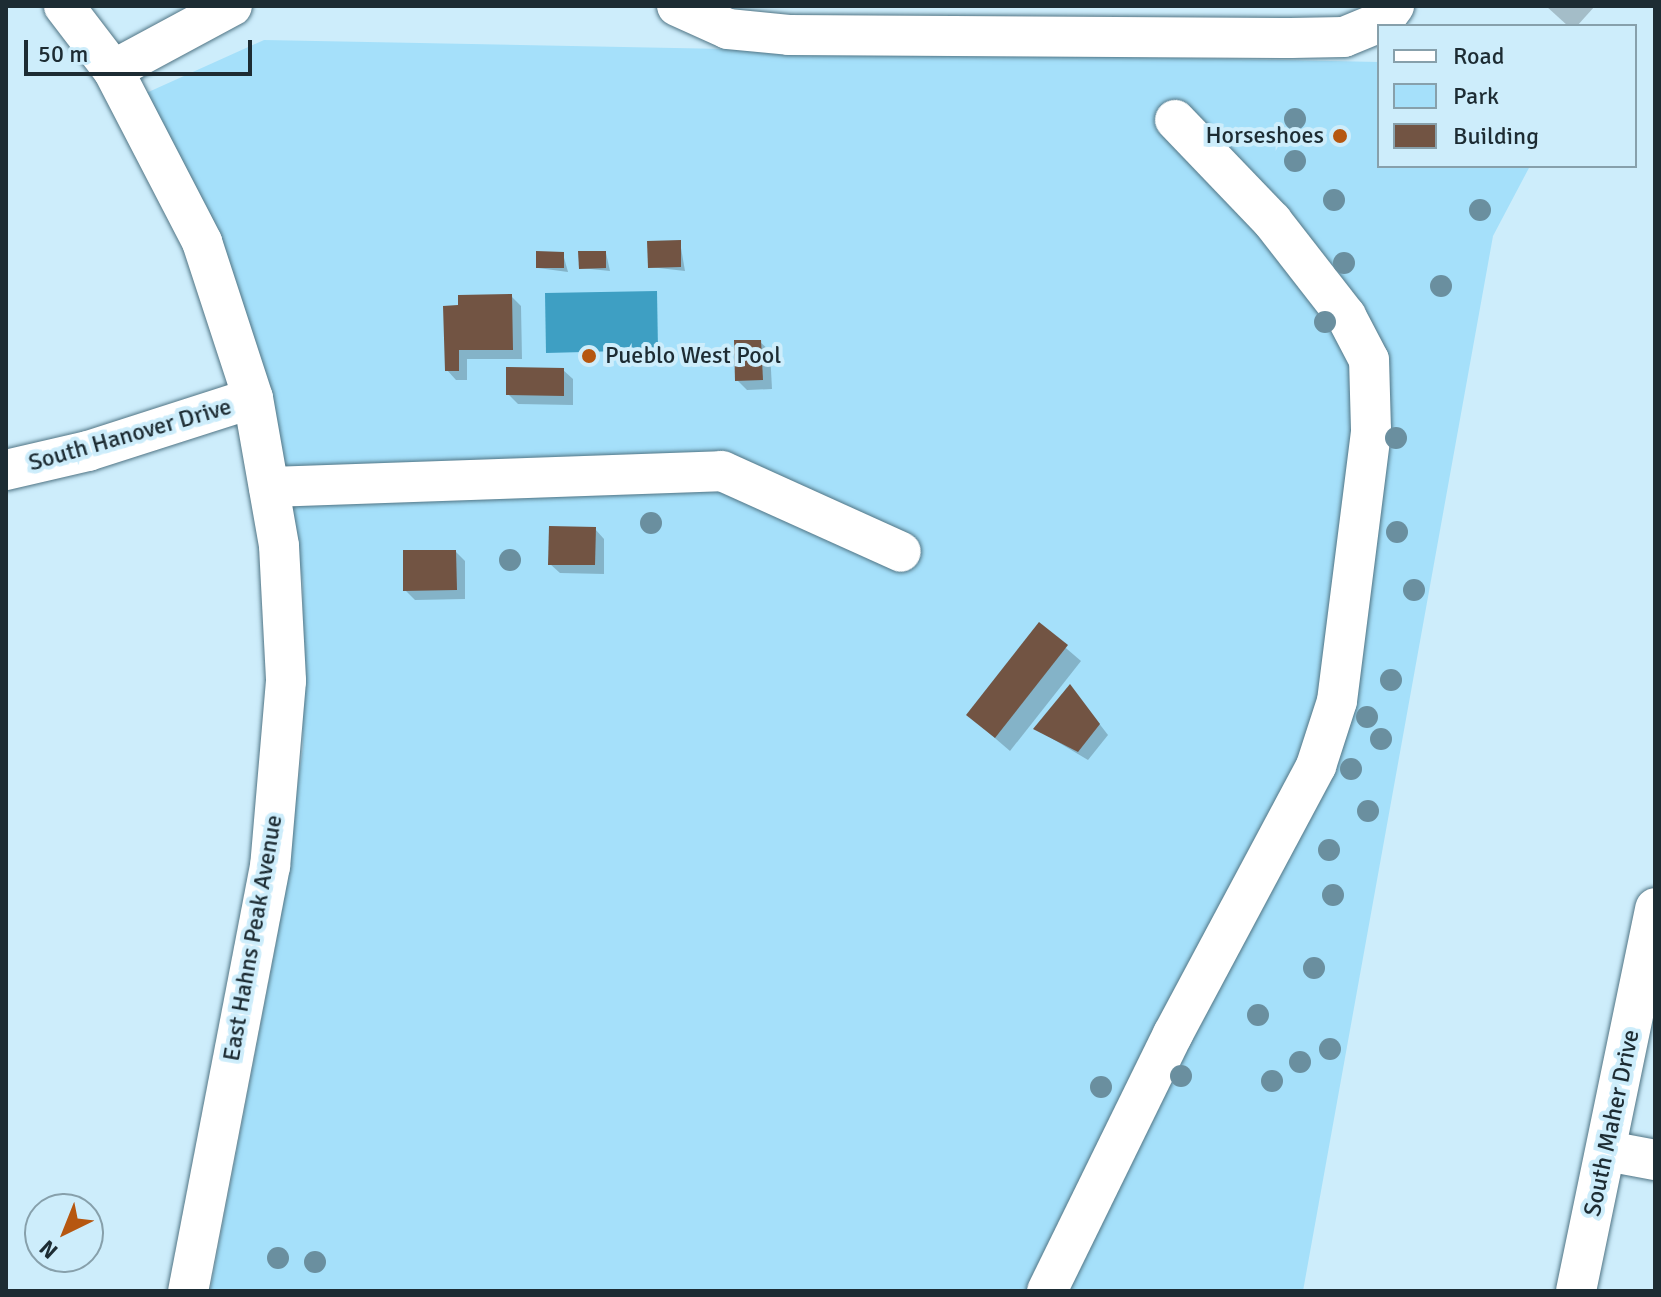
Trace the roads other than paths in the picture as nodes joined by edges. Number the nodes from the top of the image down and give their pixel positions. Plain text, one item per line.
1 (64, 6) edge
2 (232, 6) edge
3 (677, 6) edge
4 (1394, 6) edge
5 (113, 70) junction
6 (1175, 120) dead end
7 (253, 398) junction
8 (6, 470) edge
9 (269, 487) junction
10 (901, 552) dead end
11 (1655, 908) edge
12 (1607, 1151) junction
13 (1655, 1160) edge
14 (188, 1291) edge
15 (1047, 1291) edge
16 (1576, 1291) edge

1 - 5 street, East Hahns Peak Avenue
2 - 5 street
3 - 4 street
5 - 7 street, East Hahns Peak Avenue
6 - 15 street
7 - 8 street, South Hanover Drive
7 - 9 street, East Hahns Peak Avenue
9 - 10 street
9 - 14 street, East Hahns Peak Avenue
11 - 12 street, South Maher Drive
12 - 13 street
12 - 16 street, South Maher Drive

